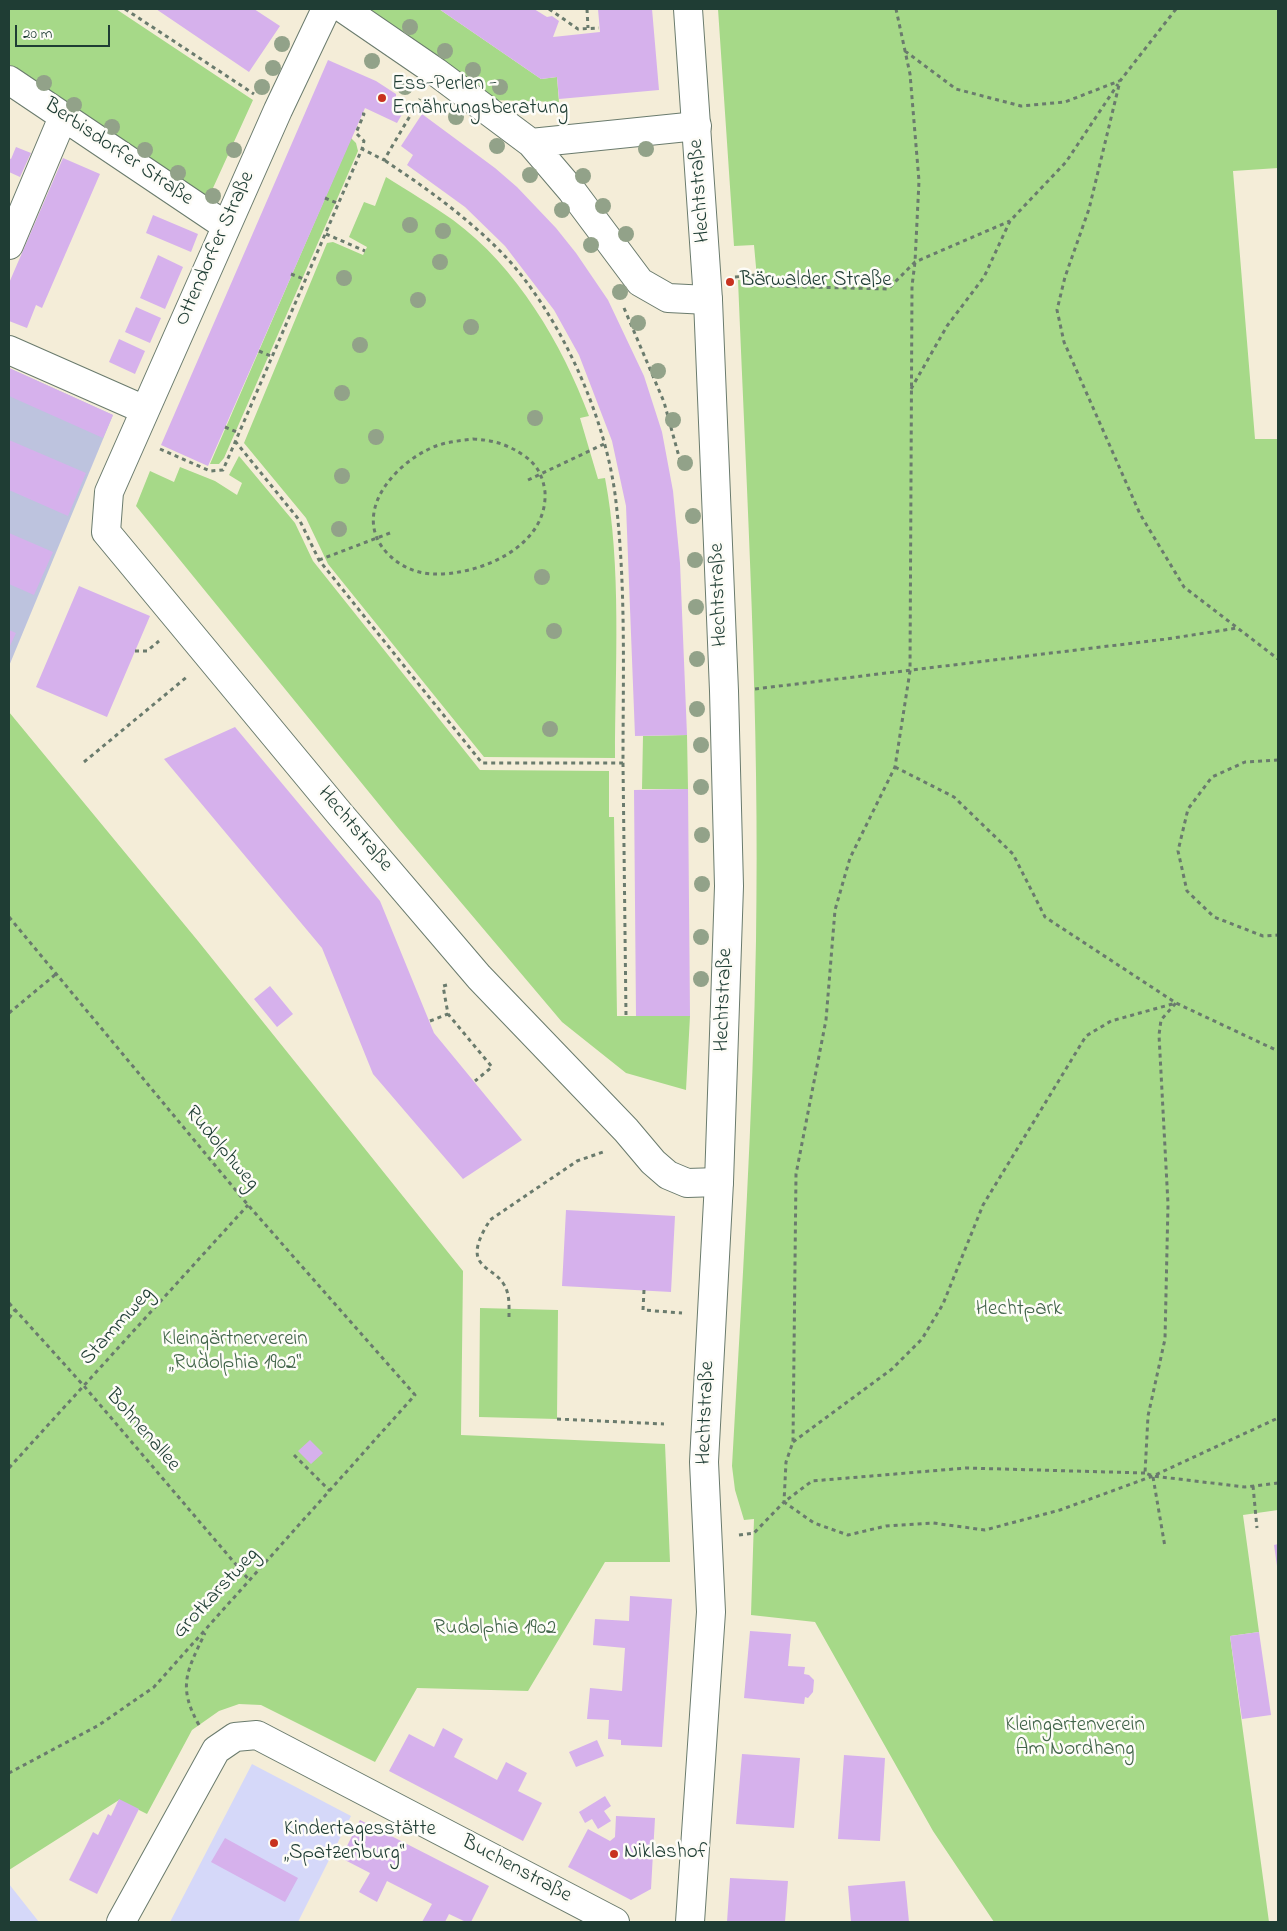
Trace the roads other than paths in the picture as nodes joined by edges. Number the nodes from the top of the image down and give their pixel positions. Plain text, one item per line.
1 (326, 9) edge
2 (344, 9) edge
3 (688, 9) edge
4 (9, 80) edge
5 (63, 116) junction
6 (697, 126) junction
7 (531, 143) junction
8 (226, 226) junction
9 (9, 245) edge
10 (708, 300) junction
11 (9, 350) edge
12 (145, 410) junction
13 (109, 492) joint
14 (719, 1182) junction
15 (121, 1922) edge
16 (615, 1922) edge
17 (690, 1922) edge

1 - 8 street, Ottendorfer Straße
2 - 7 street
3 - 6 street, Hechtstraße
4 - 5 street, Berbisdorfer Straße
5 - 8 street, Berbisdorfer Straße
5 - 9 street
6 - 7 street
6 - 10 street, Hechtstraße
7 - 10 street
8 - 12 street, Ottendorfer Straße
10 - 14 street, Hechtstraße
11 - 12 street
12 - 13 street, Ottendorfer Straße
13 - 14 street, Hechtstraße
14 - 17 street, Hechtstraße
15 - 16 street, Buchenstraße

